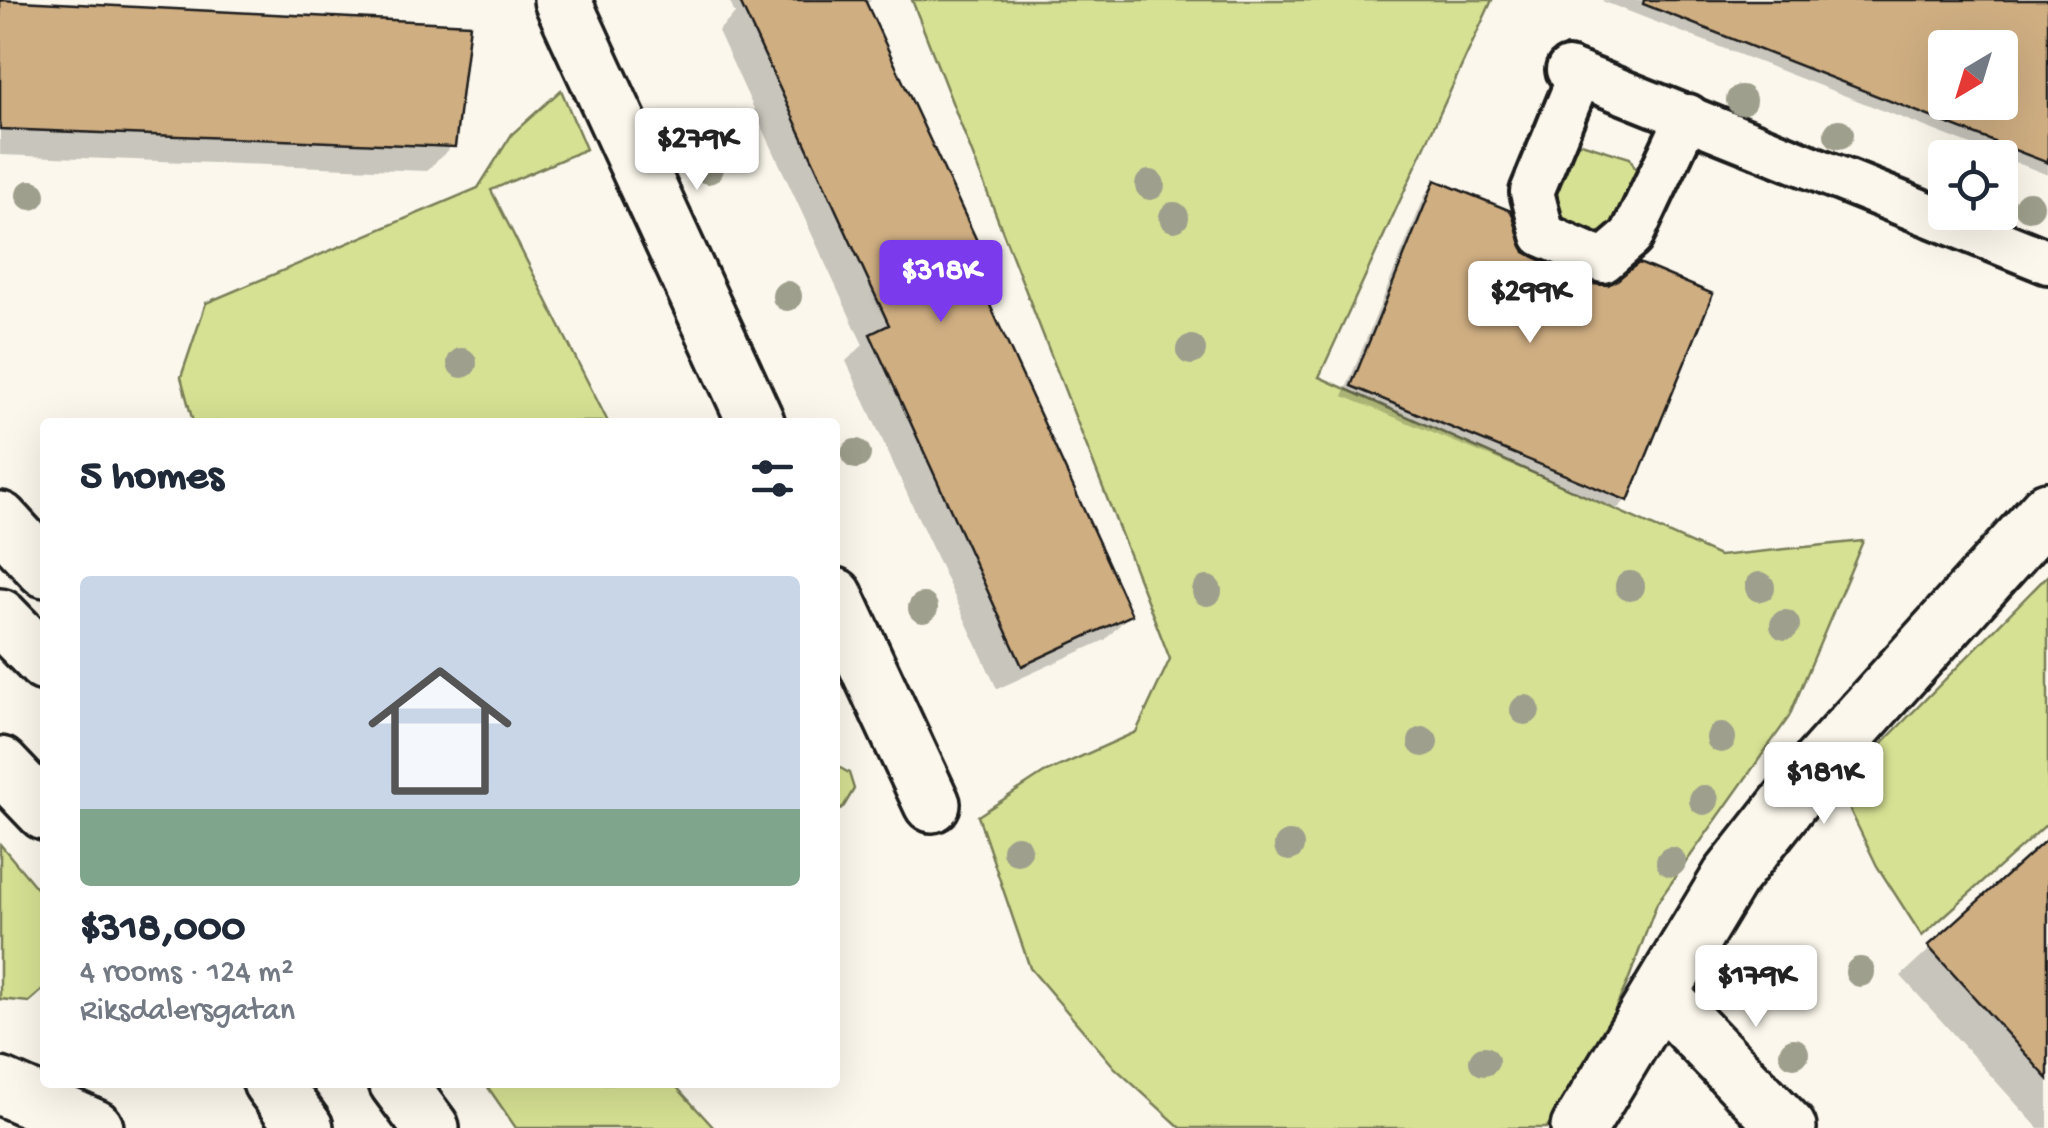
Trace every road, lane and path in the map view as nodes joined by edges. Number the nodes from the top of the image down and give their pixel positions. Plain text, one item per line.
1 (562, 0) edge
2 (1688, 116) junction
3 (2048, 262) edge
4 (754, 418) edge
5 (2048, 510) edge
6 (0, 520) edge
7 (40, 564) edge
8 (840, 607) edge
9 (0, 617) edge
10 (40, 658) edge
11 (0, 765) edge
12 (932, 804) dead end
13 (40, 807) edge
14 (1660, 994) junction
15 (0, 1086) edge
16 (275, 1088) edge
17 (401, 1088) edge
18 (88, 1127) edge
19 (305, 1128) edge
20 (431, 1128) edge
21 (1579, 1128) edge
22 (1788, 1128) edge

1 - 4 street
2 - 2 lane
2 - 3 lane
5 - 14 street
6 - 7 street
8 - 12 street
9 - 10 street
11 - 13 street
14 - 21 street
14 - 22 street
15 - 18 street
16 - 19 street
17 - 20 street

